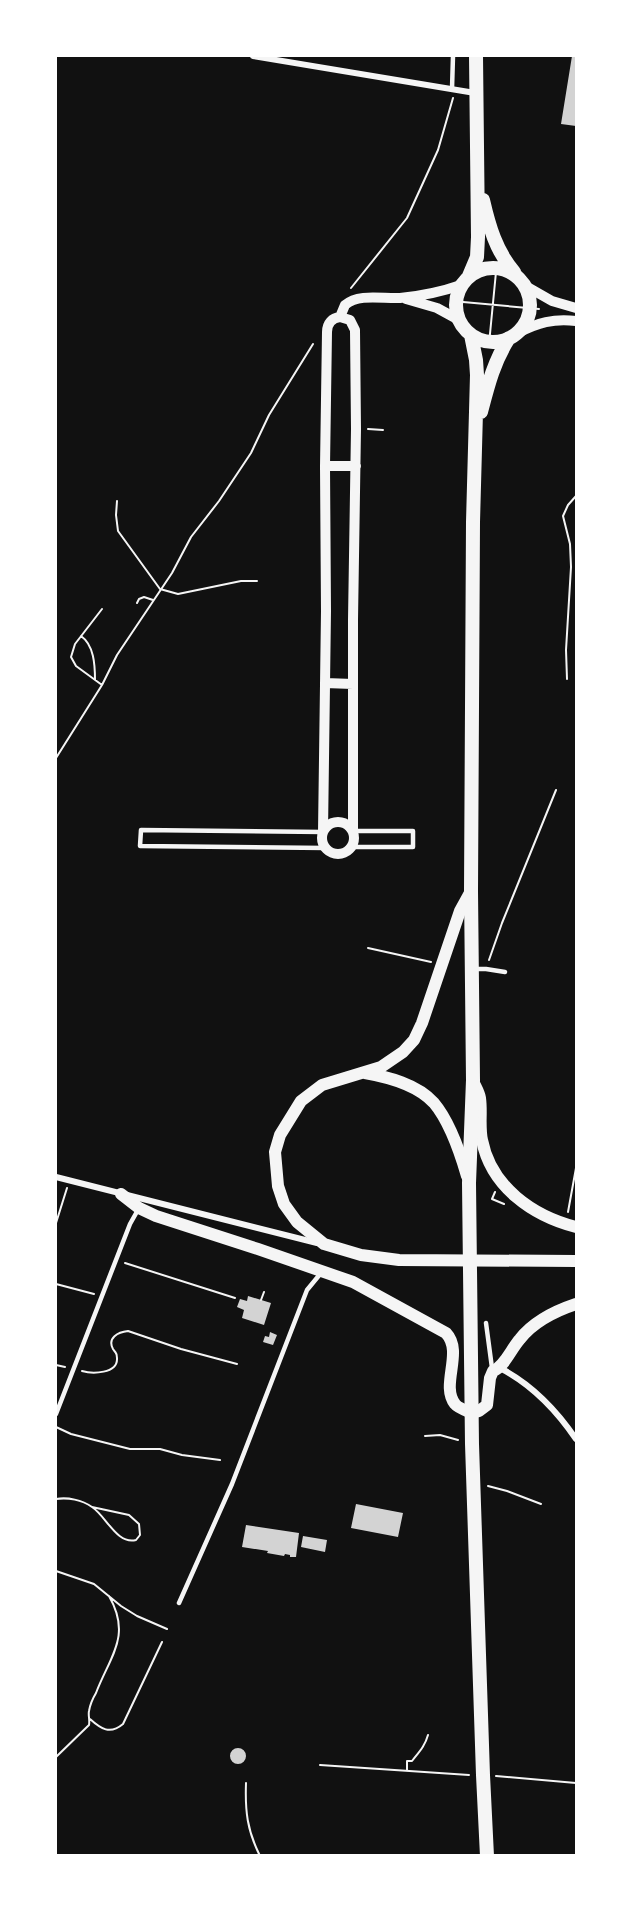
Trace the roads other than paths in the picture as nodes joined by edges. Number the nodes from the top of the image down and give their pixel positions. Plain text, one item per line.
1 (253, 56) edge
2 (453, 56) edge
3 (476, 56) edge
4 (452, 89) junction
5 (475, 93) junction
6 (478, 176) junction
7 (465, 281) junction
8 (522, 282) junction
9 (400, 298) junction
10 (576, 308) edge
11 (340, 317) junction
12 (459, 320) junction
13 (576, 321) edge
14 (471, 335) junction
15 (513, 335) junction
16 (476, 428) junction
17 (325, 466) junction
18 (356, 466) junction
19 (325, 683) junction
20 (353, 684) junction
21 (353, 831) junction
22 (323, 832) junction
23 (352, 847) junction
24 (326, 848) junction
25 (471, 891) junction
26 (479, 969) junction
27 (505, 972) dead end
28 (364, 1073) junction
29 (473, 1080) junction
30 (56, 1177) edge
31 (469, 1183) junction
32 (121, 1194) junction
33 (138, 1208) junction
34 (571, 1225) edge
35 (324, 1244) junction
36 (576, 1262) edge
37 (323, 1271) junction
38 (576, 1304) edge
39 (486, 1323) dead end
40 (497, 1369) junction
41 (472, 1413) junction
42 (56, 1414) edge
43 (576, 1439) edge
44 (179, 1602) dead end
45 (487, 1856) edge

1 - 4 street
2 - 4 lane
3 - 5 main road
4 - 5 street
5 - 6 main road
6 - 7 main road
6 - 8 main road
7 - 8 main road
7 - 9 street
7 - 12 main road
8 - 10 street
8 - 15 main road
9 - 11 street
9 - 12 street
11 - 17 street
11 - 18 street
12 - 14 main road
13 - 15 street
14 - 15 main road
14 - 16 main road
15 - 16 main road
16 - 25 main road
17 - 18 street
17 - 19 street
18 - 20 street
19 - 20 street
19 - 22 street
20 - 21 street
21 - 22 street
21 - 23 street
21 - 23 lane
22 - 24 street
22 - 24 lane
23 - 24 street
25 - 26 main road
25 - 28 main road
26 - 27 lane
26 - 29 main road
28 - 31 main road
28 - 35 main road
29 - 31 main road
29 - 34 main road
30 - 32 street
31 - 41 main road
32 - 33 main road
32 - 35 street
33 - 37 main road
33 - 42 lane
35 - 36 main road
37 - 41 main road
37 - 44 lane
38 - 40 main road
39 - 40 lane
40 - 41 main road
40 - 43 street
41 - 45 main road

